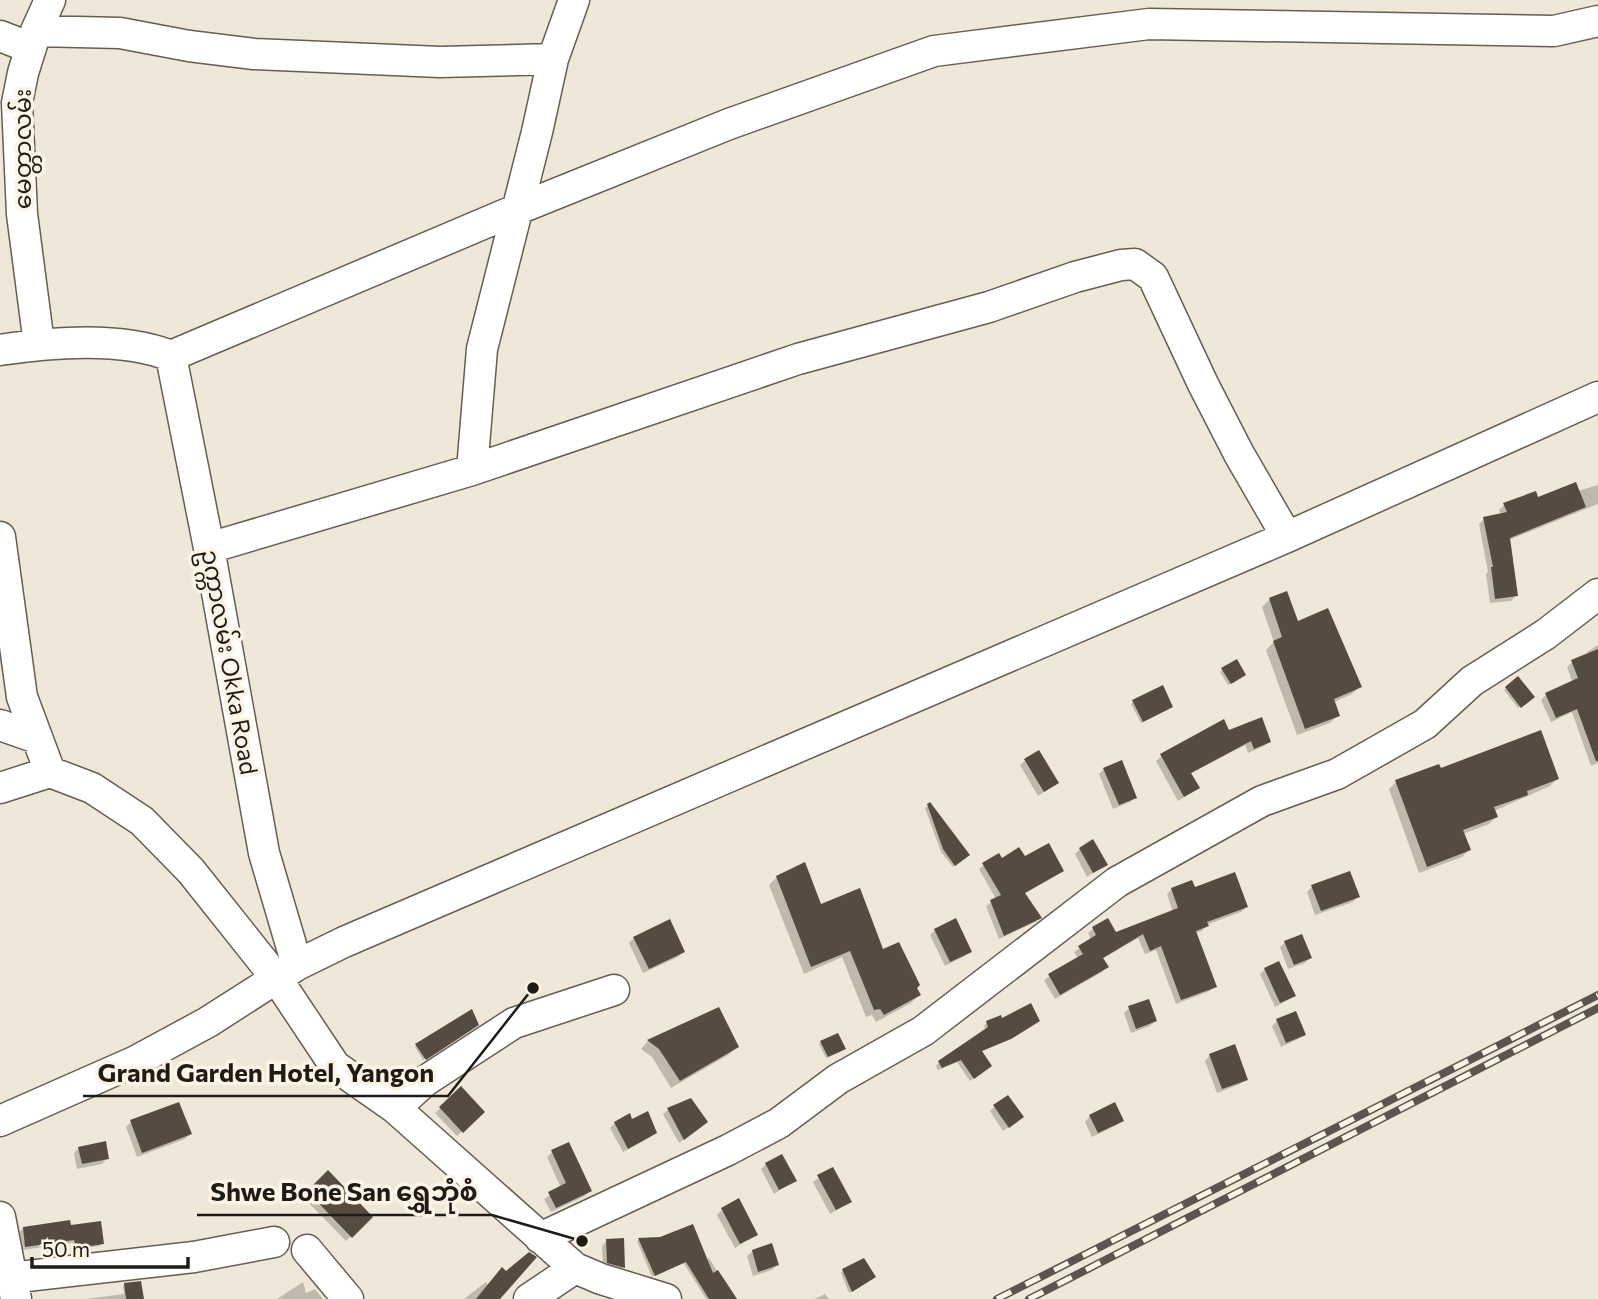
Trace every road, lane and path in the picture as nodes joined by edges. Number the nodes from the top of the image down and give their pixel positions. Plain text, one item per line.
1 (50, 0) edge
2 (574, 0) edge
3 (1598, 21) edge
4 (0, 36) edge
5 (34, 39) junction
6 (553, 59) junction
7 (518, 209) junction
8 (11, 214) edge
9 (39, 344) junction
10 (0, 350) edge
11 (171, 356) junction
12 (1598, 397) edge
13 (472, 470) junction
14 (0, 537) edge
15 (1287, 537) junction
16 (209, 548) junction
17 (1598, 594) edge
18 (0, 725) edge
19 (37, 738) junction
20 (50, 772) junction
21 (0, 788) edge
22 (287, 972) junction
23 (614, 990) dead end
24 (395, 1108) junction
25 (1, 1119) edge
26 (0, 1217) edge
27 (540, 1238) junction
28 (274, 1241) dead end
29 (307, 1250) dead end
30 (575, 1268) junction
31 (9, 1285) edge
32 (348, 1299) edge
33 (529, 1299) edge
34 (666, 1299) edge

1 - 5 street, မေတ္တာလမ်း
2 - 6 street
3 - 7 street
4 - 5 street
5 - 6 street
5 - 8 street, မေတ္တာလမ်း
6 - 7 street
7 - 11 street
7 - 13 street
8 - 9 street, မေတ္တာလမ်း
9 - 10 street
9 - 11 street
11 - 16 street, ဥက္ကာလမ်း Okka Road
12 - 15 street
13 - 15 street
13 - 16 street
14 - 19 street
15 - 22 street
16 - 22 street, ဥက္ကာလမ်း Okka Road
17 - 27 street
18 - 19 street
19 - 20 street
20 - 21 street
20 - 22 street
22 - 24 street
22 - 25 street
23 - 24 street
24 - 27 street
26 - 31 street
27 - 30 street
28 - 31 street
29 - 32 street
30 - 33 street
30 - 34 street

